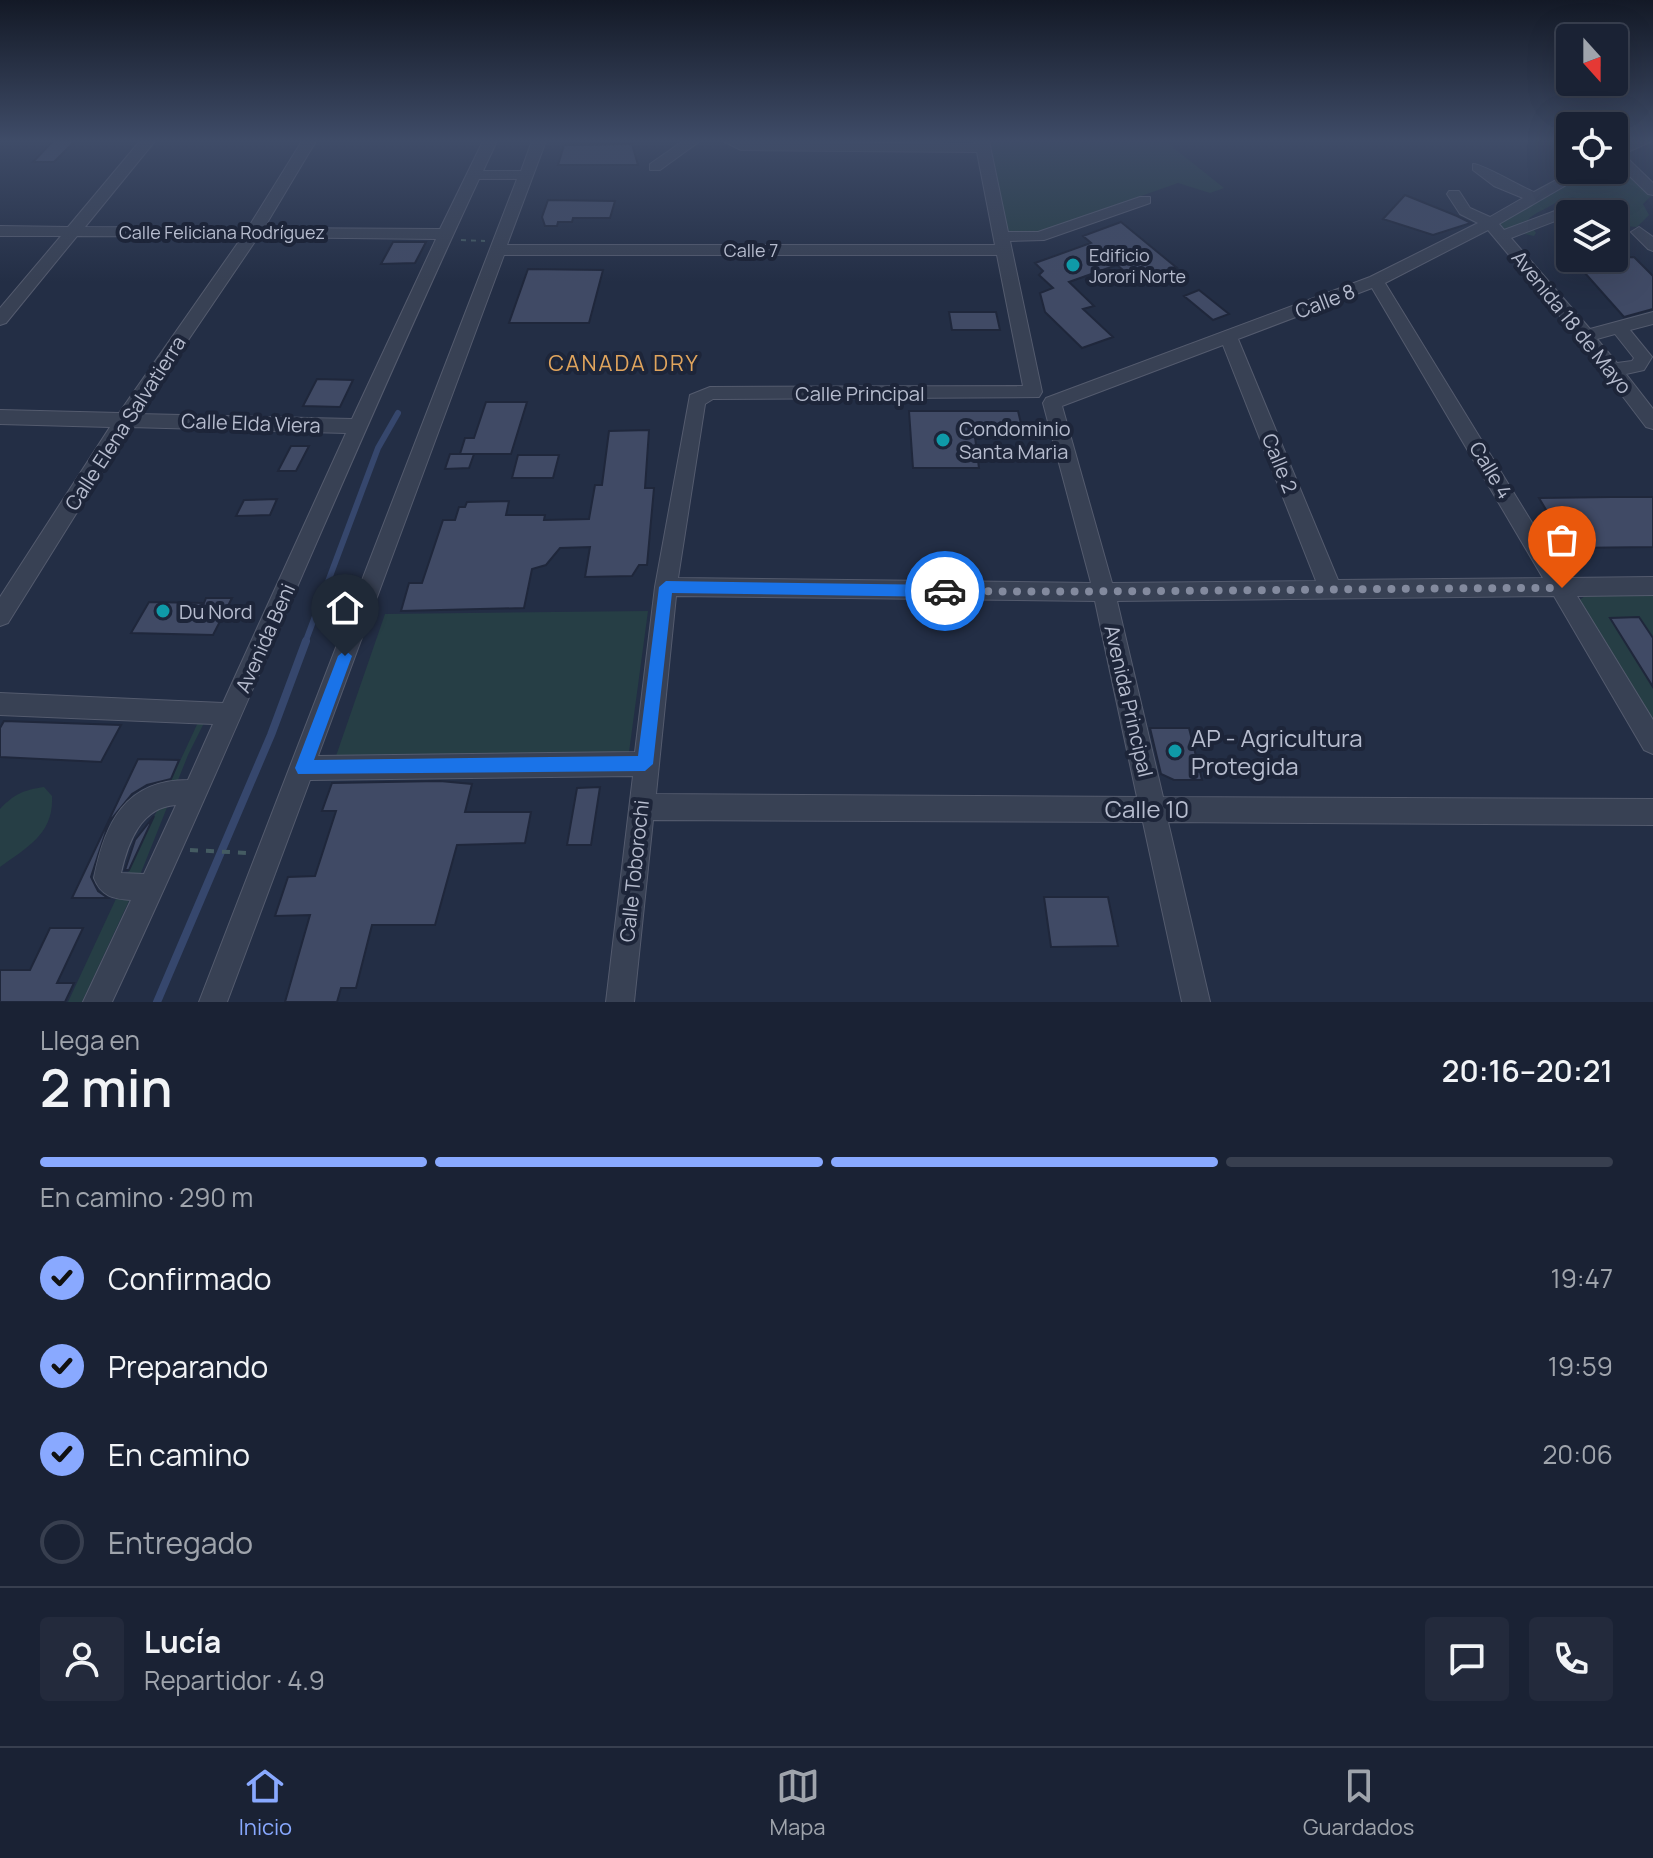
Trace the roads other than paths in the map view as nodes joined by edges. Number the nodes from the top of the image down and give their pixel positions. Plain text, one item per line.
1 (110, 188) edge
2 (281, 188) edge
3 (468, 188) edge
4 (522, 188) edge
5 (992, 188) edge
6 (1510, 188) edge
7 (1553, 188) edge
8 (1454, 194) dead end
9 (1535, 198) junction
10 (1145, 200) dead end
11 (1556, 213) edge
12 (1496, 230) junction
13 (0, 231) edge
14 (74, 231) junction
15 (1639, 232) dead end
16 (253, 233) junction
17 (443, 236) junction
18 (1003, 243) junction
19 (500, 246) junction
20 (1653, 246) edge
21 (1376, 281) junction
22 (1653, 318) edge
23 (0, 319) edge
24 (1619, 328) junction
25 (1586, 336) junction
26 (1229, 338) junction
27 (1613, 370) junction
28 (1043, 398) junction
29 (693, 407) joint
30 (0, 417) edge
31 (125, 419) junction
32 (1653, 422) edge
33 (358, 426) junction
34 (1653, 586) edge
35 (666, 587) junction
36 (1330, 588) junction
37 (1562, 588) junction
38 (1104, 592) junction
39 (0, 616) edge
40 (0, 704) edge
41 (232, 714) junction
42 (1653, 742) edge
43 (645, 764) junction
44 (303, 768) junction
45 (196, 793) junction
46 (640, 807) junction
47 (1153, 808) junction
48 (1653, 812) edge
49 (150, 893) junction
50 (97, 1002) edge
51 (110, 1002) edge
52 (213, 1002) edge
53 (620, 1002) edge
54 (1196, 1002) edge

1 - 14 street
2 - 16 street, Calle Elena Salvatierra
3 - 17 street, Avenida Beni
4 - 19 street
5 - 18 street, Avenida Principal
6 - 9 street
7 - 9 street, Calle 8
8 - 12 street, Avenida 18 de Mayo
9 - 12 street, Calle 8
10 - 18 street, Calle 7
11 - 12 street
12 - 21 street, Calle 8
12 - 25 street, Avenida 18 de Mayo
13 - 14 street, Calle Feliciana Rodríguez
14 - 16 street, Calle Feliciana Rodríguez
14 - 23 street
15 - 20 street
16 - 17 street, Calle Feliciana Rodríguez
16 - 31 street, Calle Elena Salvatierra
17 - 33 street, Avenida Beni
18 - 19 street, Calle 7
18 - 28 street, Avenida Principal
19 - 44 street
21 - 26 street, Calle 8
21 - 37 street, Calle 4
22 - 24 street
24 - 25 street
24 - 27 street
25 - 27 street, Avenida 18 de Mayo
26 - 28 street, Calle 8
26 - 36 street, Calle 2
27 - 32 street, Avenida 18 de Mayo
28 - 29 street, Calle Principal
28 - 38 street, Avenida Principal
29 - 35 street, Calle Toborochi
30 - 31 street, Calle Elda Viera
31 - 33 street, Calle Elda Viera
31 - 39 street, Calle Elena Salvatierra
33 - 41 street, Avenida Beni
34 - 37 street
35 - 38 street
35 - 43 street, Calle Toborochi
36 - 37 street
36 - 38 street
37 - 42 street, Calle 4
38 - 47 street, Avenida Principal
40 - 41 street
41 - 45 street, Avenida Beni
43 - 44 street
43 - 46 street, Calle Toborochi
44 - 52 street
45 - 49 street, Avenida Beni
45 - 49 street
46 - 47 street, Calle 10
46 - 53 street, Calle Toborochi
47 - 48 street, Calle 10
47 - 54 street, Avenida Principal
49 - 50 street, Avenida Beni
49 - 51 street

